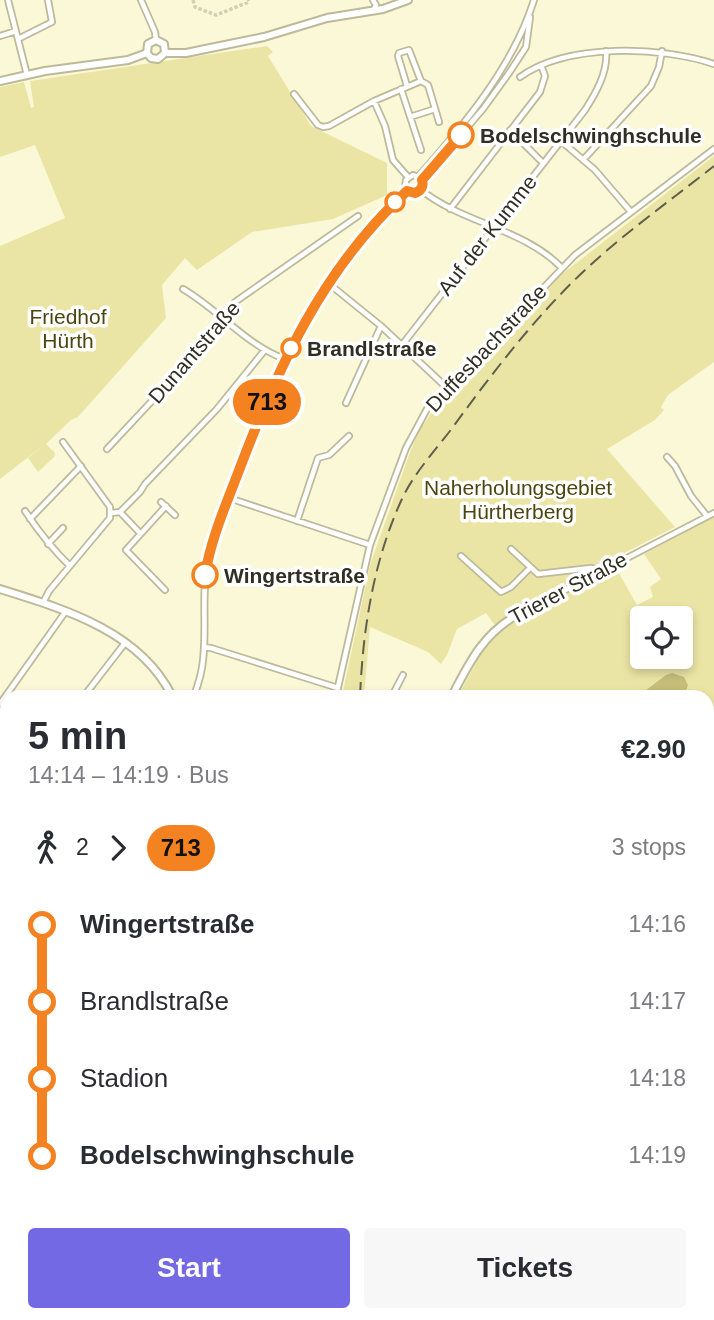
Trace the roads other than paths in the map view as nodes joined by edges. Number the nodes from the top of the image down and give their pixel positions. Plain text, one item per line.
1 (8, 0) edge
2 (48, 0) edge
3 (141, 0) edge
4 (373, 0) edge
5 (408, 0) edge
6 (534, 0) edge
7 (373, 11) junction
8 (530, 13) junction
9 (16, 31) junction
10 (0, 36) edge
11 (18, 39) junction
12 (156, 40) junction
13 (606, 51) junction
14 (662, 51) junction
15 (165, 52) junction
16 (147, 53) junction
17 (714, 64) edge
18 (541, 65) junction
19 (27, 75) junction
20 (520, 77) dead end
21 (0, 81) edge
22 (421, 81) junction
23 (407, 86) junction
24 (401, 89) junction
25 (294, 94) dead end
26 (374, 101) junction
27 (435, 109) junction
28 (410, 117) junction
29 (439, 122) dead end
30 (510, 130) junction
31 (561, 141) junction
32 (714, 149) edge
33 (421, 150) dead end
34 (583, 160) junction
35 (543, 163) junction
36 (408, 177) junction
37 (420, 178) junction
38 (421, 190) junction
39 (407, 191) junction
40 (450, 209) junction
41 (631, 212) junction
42 (358, 216) dead end
43 (491, 227) junction
44 (562, 268) junction
45 (328, 283) junction
46 (183, 289) dead end
47 (224, 317) junction
48 (381, 326) junction
49 (402, 345) junction
50 (264, 351) junction
51 (285, 359) junction
52 (446, 387) junction
53 (346, 403) dead end
54 (349, 436) dead end
55 (63, 442) dead end
56 (107, 449) dead end
57 (667, 457) dead end
58 (81, 466) junction
59 (229, 498) junction
60 (161, 502) dead end
61 (166, 506) junction
62 (26, 511) dead end
63 (120, 512) junction
64 (111, 513) junction
65 (714, 513) edge
66 (175, 514) dead end
67 (707, 516) junction
68 (30, 519) junction
69 (297, 521) junction
70 (63, 528) dead end
71 (140, 533) junction
72 (48, 544) junction
73 (370, 545) junction
74 (511, 549) dead end
75 (461, 556) dead end
76 (70, 566) junction
77 (530, 568) junction
78 (601, 570) junction
79 (0, 589) edge
80 (165, 590) dead end
81 (43, 603) junction
82 (66, 611) junction
83 (517, 615) joint
84 (125, 643) junction
85 (204, 648) junction
86 (403, 675) dead end
87 (338, 688) joint
88 (10, 690) edge
89 (89, 690) edge
90 (168, 690) edge
91 (196, 690) edge
92 (395, 690) edge
93 (455, 690) edge

1 - 9 street
2 - 11 street
3 - 12 street
4 - 7 street
5 - 7 street
6 - 8 street
7 - 15 street
8 - 37 street
8 - 37 street
9 - 10 street
9 - 11 street
11 - 19 street
12 - 15 street
12 - 16 street
13 - 14 street
13 - 18 street
13 - 31 street, Auf der Kumme
14 - 17 street
14 - 34 street
15 - 16 street
16 - 19 street
18 - 20 street
18 - 30 street
19 - 21 street
22 - 23 street
22 - 23 street
22 - 27 street
23 - 24 street
24 - 26 street
24 - 28 street
25 - 26 street
26 - 36 street
27 - 28 street
27 - 29 street
28 - 33 street
30 - 35 street
30 - 40 street
31 - 34 street
31 - 35 street, Auf der Kumme
32 - 41 street, Duffesbachstraße
34 - 41 street
35 - 43 street, Auf der Kumme
36 - 37 street
36 - 39 street
37 - 38 street
38 - 39 street
38 - 40 street
39 - 45 street
40 - 43 street
41 - 44 street, Duffesbachstraße
42 - 47 street, Dunantstraße
43 - 44 street
43 - 49 street, Auf der Kumme
44 - 52 street, Duffesbachstraße
45 - 48 street
45 - 51 street
46 - 47 street
47 - 50 street
47 - 56 street, Dunantstraße
48 - 49 street
48 - 53 street
49 - 52 street
50 - 51 street
50 - 63 street
51 - 59 street
52 - 73 street, Duffesbachstraße
54 - 69 street
55 - 58 street
57 - 67 street
58 - 64 street
58 - 68 street
59 - 69 street
59 - 85 street
60 - 61 street
61 - 66 street
61 - 71 street
62 - 68 street
63 - 64 street
63 - 71 street
64 - 76 street
65 - 67 street, Trierer Straße
67 - 78 street, Trierer Straße
68 - 72 street
69 - 73 street
70 - 72 street
71 - 80 street
72 - 76 street
73 - 87 street, Duffesbachstraße
74 - 77 street
75 - 77 street
76 - 81 street
77 - 78 street
78 - 83 street, Trierer Straße
79 - 81 street
81 - 82 street
82 - 84 street
82 - 88 street
83 - 93 street, Trierer Straße
84 - 89 street
84 - 90 street
85 - 87 street
85 - 91 street
86 - 92 street

